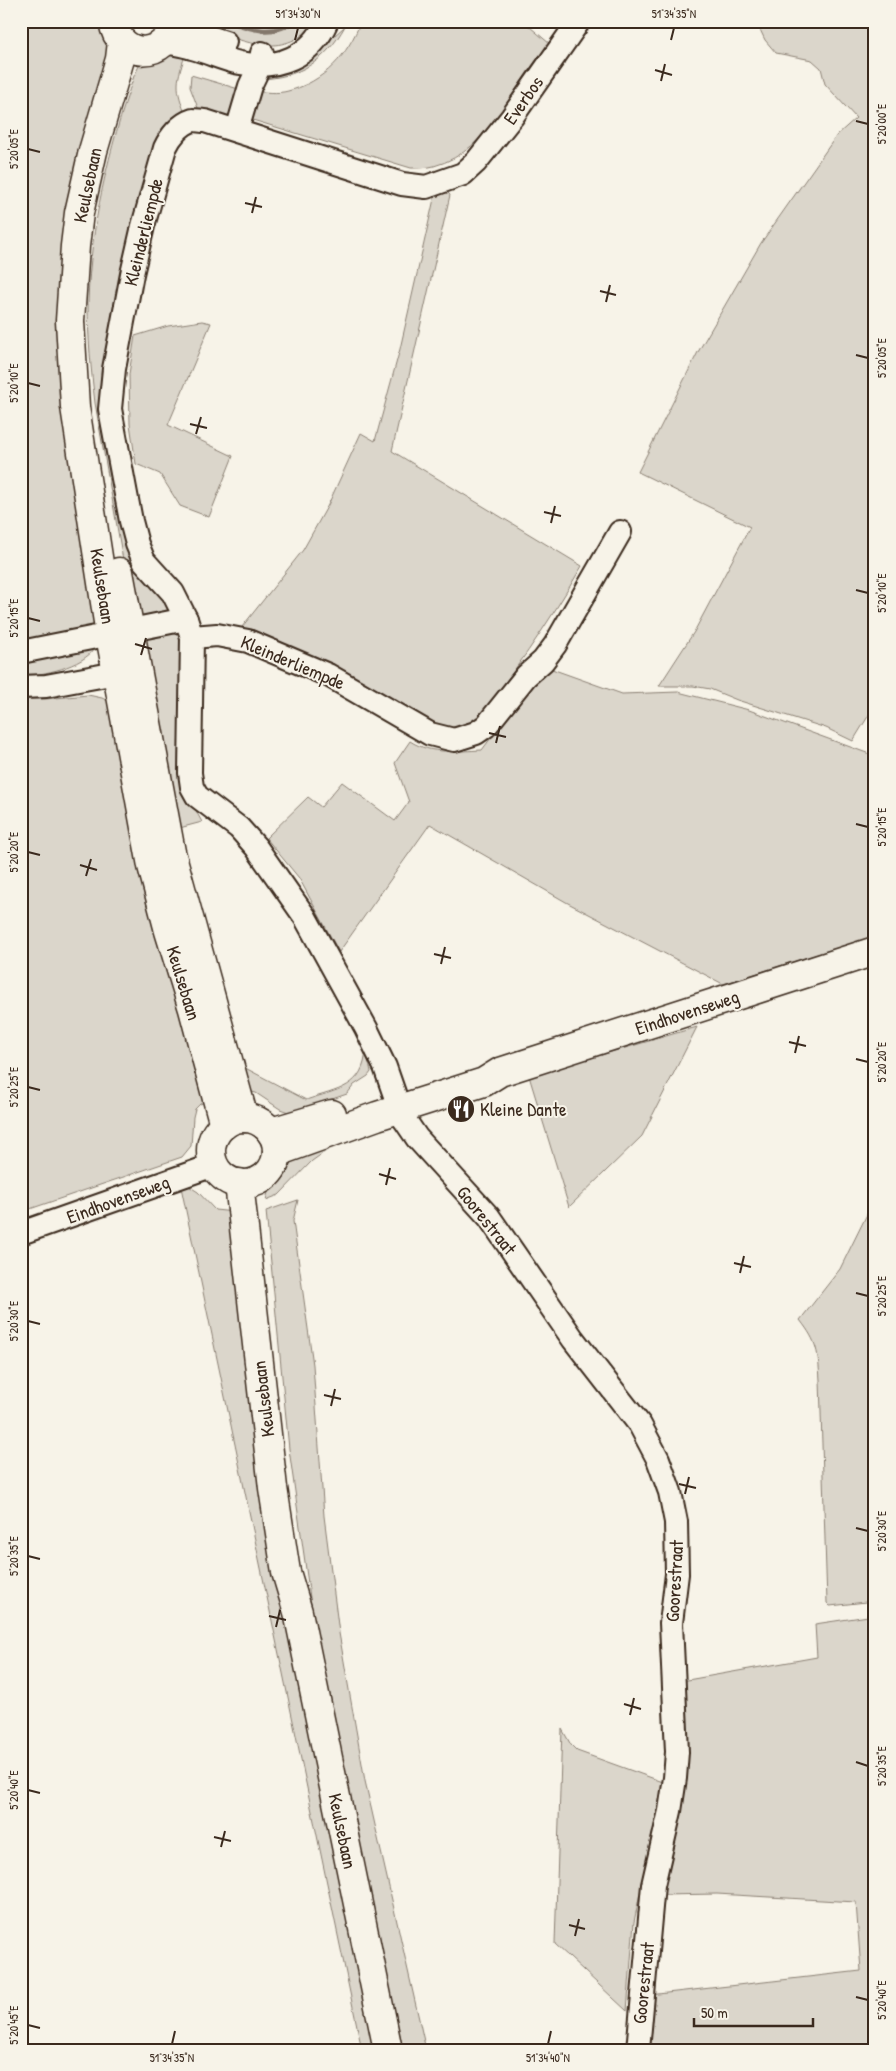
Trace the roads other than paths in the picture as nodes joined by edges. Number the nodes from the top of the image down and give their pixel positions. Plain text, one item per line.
1 (579, 21) edge
2 (322, 28) edge
3 (148, 33) edge
4 (261, 59) junction
5 (237, 130) junction
6 (463, 174) joint
7 (620, 532) dead end
8 (189, 628) junction
9 (120, 633) junction
10 (21, 652) edge
11 (127, 671) junction
12 (21, 687) edge
13 (875, 951) edge
14 (398, 1102) junction
15 (234, 1121) junction
16 (274, 1142) junction
17 (214, 1165) junction
18 (248, 1182) junction
19 (21, 1233) edge
20 (388, 2050) edge
21 (638, 2050) edge

1 - 6 street, Everbos
2 - 4 street
3 - 4 street
3 - 9 main road, Keulsebaan
4 - 5 street
5 - 6 street, Kleinderliempde
5 - 8 street, Kleinderliempde
7 - 8 street, Kleinderliempde
8 - 9 street
8 - 14 street, Kleinderliempde
9 - 10 street
9 - 11 main road, Keulsebaan
11 - 12 street
11 - 15 main road, Keulsebaan
13 - 14 main road, Eindhovenseweg
14 - 16 main road, Eindhovenseweg
14 - 21 street, Goorestraat
15 - 16 main road
15 - 17 main road
16 - 18 main road
17 - 18 main road
17 - 19 street, Eindhovenseweg
18 - 20 main road, Keulsebaan

